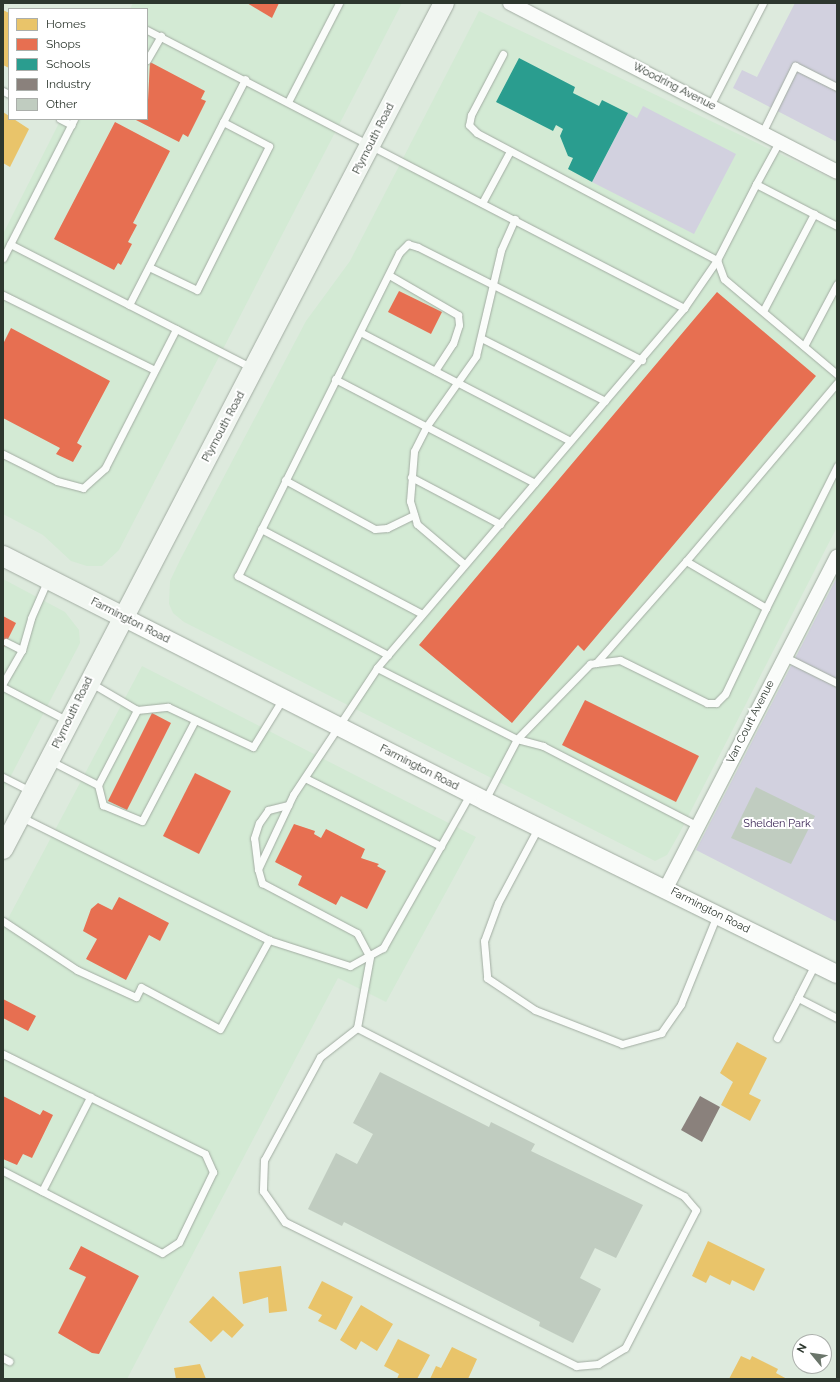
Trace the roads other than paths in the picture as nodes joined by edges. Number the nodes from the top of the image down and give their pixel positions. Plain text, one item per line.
1 (339, 3) edge
2 (444, 3) edge
3 (510, 3) edge
4 (763, 3) edge
5 (148, 30) edge
6 (161, 36) junction
7 (503, 54) dead end
8 (148, 58) edge
9 (245, 79) junction
10 (837, 87) edge
11 (289, 100) junction
12 (710, 106) junction
13 (73, 122) edge
14 (223, 122) junction
15 (762, 133) junction
16 (779, 142) junction
17 (372, 145) junction
18 (510, 151) junction
19 (837, 172) edge
20 (756, 184) junction
21 (482, 203) junction
22 (814, 214) junction
23 (515, 220) junction
24 (837, 226) edge
25 (10, 244) junction
26 (3, 258) edge
27 (717, 260) junction
28 (149, 267) junction
29 (388, 275) junction
30 (492, 284) junction
31 (837, 284) edge
32 (3, 295) edge
33 (129, 305) junction
34 (684, 308) junction
35 (763, 311) junction
36 (176, 329) junction
37 (360, 332) junction
38 (481, 338) junction
39 (804, 346) junction
40 (642, 360) junction
41 (155, 370) junction
42 (254, 370) junction
43 (434, 371) junction
44 (837, 374) edge
45 (335, 379) junction
46 (459, 384) junction
47 (837, 384) edge
48 (605, 401) junction
49 (426, 427) junction
50 (568, 440) junction
51 (3, 454) edge
52 (837, 466) edge
53 (411, 477) junction
54 (285, 480) junction
55 (535, 483) junction
56 (414, 515) junction
57 (500, 524) junction
58 (260, 529) junction
59 (3, 556) edge
60 (837, 557) edge
61 (686, 561) junction
62 (464, 564) junction
63 (48, 579) junction
64 (766, 608) junction
65 (422, 614) junction
66 (125, 618) junction
67 (6, 642) dead end
68 (22, 650) junction
69 (388, 655) junction
70 (786, 657) junction
71 (596, 663) junction
72 (377, 668) junction
73 (88, 681) junction
74 (3, 683) edge
75 (837, 683) edge
76 (3, 687) edge
77 (282, 700) junction
78 (137, 710) junction
79 (195, 720) junction
80 (68, 721) junction
81 (338, 728) junction
82 (517, 740) junction
83 (49, 760) junction
84 (3, 777) edge
85 (307, 779) junction
86 (98, 785) junction
87 (33, 792) junction
88 (477, 798) junction
89 (288, 805) junction
90 (21, 817) junction
91 (698, 826) junction
92 (538, 828) junction
93 (5, 839) edge
94 (441, 846) junction
95 (258, 869) junction
96 (666, 888) junction
97 (717, 915) junction
98 (3, 921) edge
99 (269, 940) junction
100 (370, 957) junction
101 (815, 964) junction
102 (837, 974) edge
103 (798, 998) junction
104 (837, 1018) edge
105 (356, 1028) junction
106 (777, 1038) dead end
107 (3, 1054) edge
108 (90, 1097) junction
109 (3, 1171) edge
110 (42, 1191) junction

1 - 11 lane
2 - 17 main road, Plymouth Road
3 - 12 street, Woodring Avenue
4 - 12 lane
5 - 6 lane
6 - 8 lane
6 - 9 lane
7 - 18 lane
9 - 11 lane
9 - 14 lane
10 - 15 lane
11 - 17 lane
12 - 15 street, Woodring Avenue
13 - 25 lane
14 - 28 lane
14 - 28 lane
15 - 16 street, Woodring Avenue
16 - 19 street, Woodring Avenue
16 - 20 lane
17 - 21 lane
17 - 42 main road, Plymouth Road
18 - 21 lane
18 - 27 lane
20 - 22 lane
20 - 27 lane
21 - 23 lane
22 - 24 lane
22 - 35 lane
23 - 30 lane
23 - 34 lane
25 - 26 lane
25 - 33 lane
27 - 34 lane
27 - 35 lane
28 - 33 lane
29 - 30 lane
29 - 37 lane
29 - 43 lane
30 - 38 lane
30 - 40 lane
31 - 39 lane
32 - 41 lane
33 - 36 lane
34 - 40 lane
35 - 39 lane
36 - 41 lane
36 - 42 lane
37 - 43 lane
37 - 45 lane
38 - 46 lane
38 - 48 lane
39 - 44 lane
40 - 48 lane
41 - 51 lane
42 - 66 main road, Plymouth Road
43 - 46 lane
45 - 49 lane
45 - 54 lane
46 - 49 lane
46 - 50 lane
47 - 61 lane
48 - 50 lane
49 - 53 lane
49 - 55 lane
50 - 55 lane
52 - 64 lane
53 - 56 lane
53 - 57 lane
54 - 56 lane
54 - 58 lane
55 - 57 lane
56 - 62 lane
57 - 62 lane
58 - 65 lane
58 - 69 lane
59 - 63 main road, Farmington Road
60 - 70 street, Van Court Avenue
61 - 64 lane
61 - 71 lane
62 - 65 lane
63 - 66 main road, Farmington Road
63 - 68 lane
64 - 71 lane
65 - 69 lane
66 - 73 main road, Plymouth Road
66 - 77 street, Farmington Road
67 - 68 lane
68 - 74 lane
69 - 72 lane
70 - 75 lane
70 - 91 street, Van Court Avenue
71 - 82 lane
72 - 81 lane
72 - 82 lane
73 - 78 lane
73 - 80 main road, Plymouth Road
76 - 80 lane
77 - 79 lane
77 - 81 street, Farmington Road
78 - 79 lane
78 - 86 lane
79 - 86 lane
80 - 83 main road, Plymouth Road
81 - 85 lane
81 - 88 street, Farmington Road
82 - 88 lane
82 - 91 lane
83 - 86 lane
83 - 87 main road, Plymouth Road
84 - 87 lane
85 - 89 lane
85 - 94 lane
87 - 90 main road, Plymouth Road
88 - 92 street, Farmington Road
88 - 94 lane
89 - 95 lane
89 - 95 lane
90 - 93 main road, Plymouth Road
90 - 99 lane
91 - 96 street, Van Court Avenue
92 - 96 street, Farmington Road
92 - 97 lane
94 - 100 lane
95 - 100 lane
96 - 97 street, Farmington Road
97 - 101 street, Farmington Road
98 - 99 lane
99 - 100 lane
100 - 105 lane
101 - 102 street, Farmington Road
101 - 103 lane
103 - 104 lane
103 - 106 lane
105 - 105 lane
107 - 108 lane
108 - 110 lane
108 - 110 lane
109 - 110 lane

